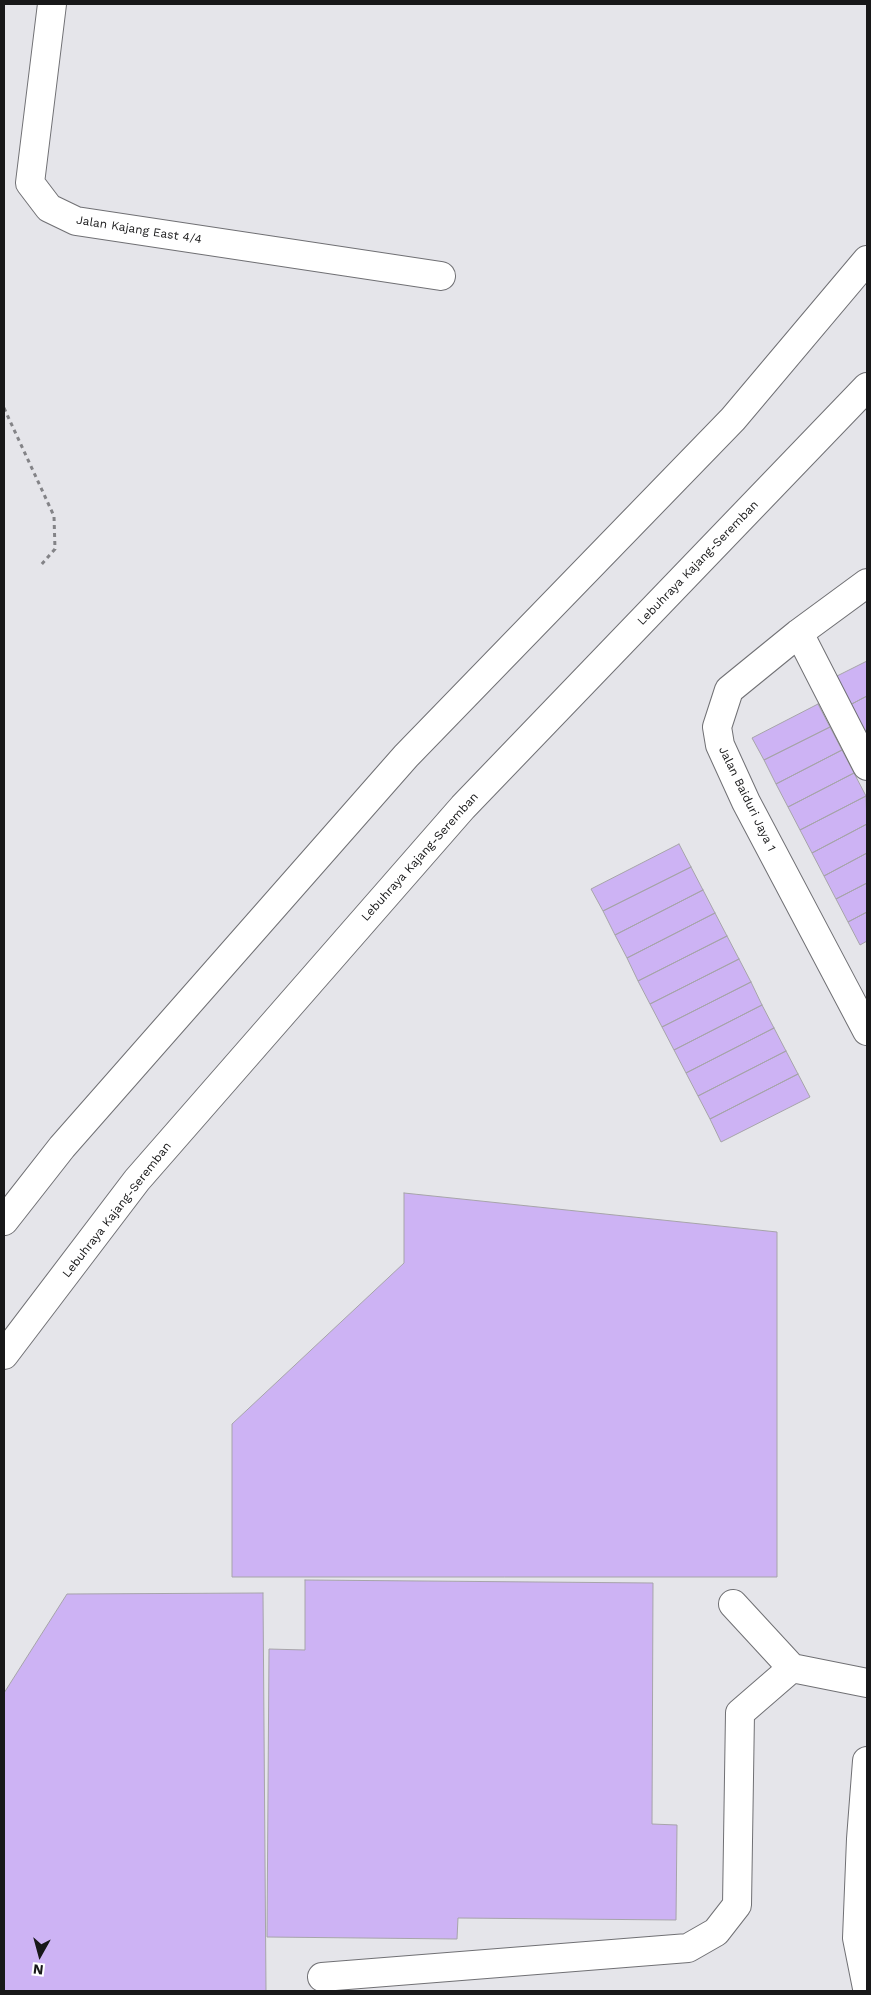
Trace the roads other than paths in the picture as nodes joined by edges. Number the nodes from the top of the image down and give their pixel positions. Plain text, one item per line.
1 (52, 4) edge
2 (867, 260) edge
3 (441, 276) dead end
4 (867, 386) edge
5 (867, 583) edge
6 (799, 633) junction
7 (867, 766) edge
8 (867, 1031) edge
9 (4, 1221) edge
10 (4, 1355) edge
11 (732, 1604) dead end
12 (792, 1668) junction
13 (867, 1683) edge
14 (867, 1761) edge
15 (864, 1838) edge
16 (322, 1977) dead end
17 (867, 1988) edge

1 - 3 main road, Jalan Kajang East 4/4
2 - 9 main road
4 - 10 main road, Lebuhraya Kajang-Seremban
5 - 6 main road, Jalan Baiduri Jaya 1
6 - 7 main road
6 - 8 main road, Jalan Baiduri Jaya 1
11 - 12 main road
12 - 13 main road
12 - 16 main road
14 - 15 main road
15 - 17 main road

